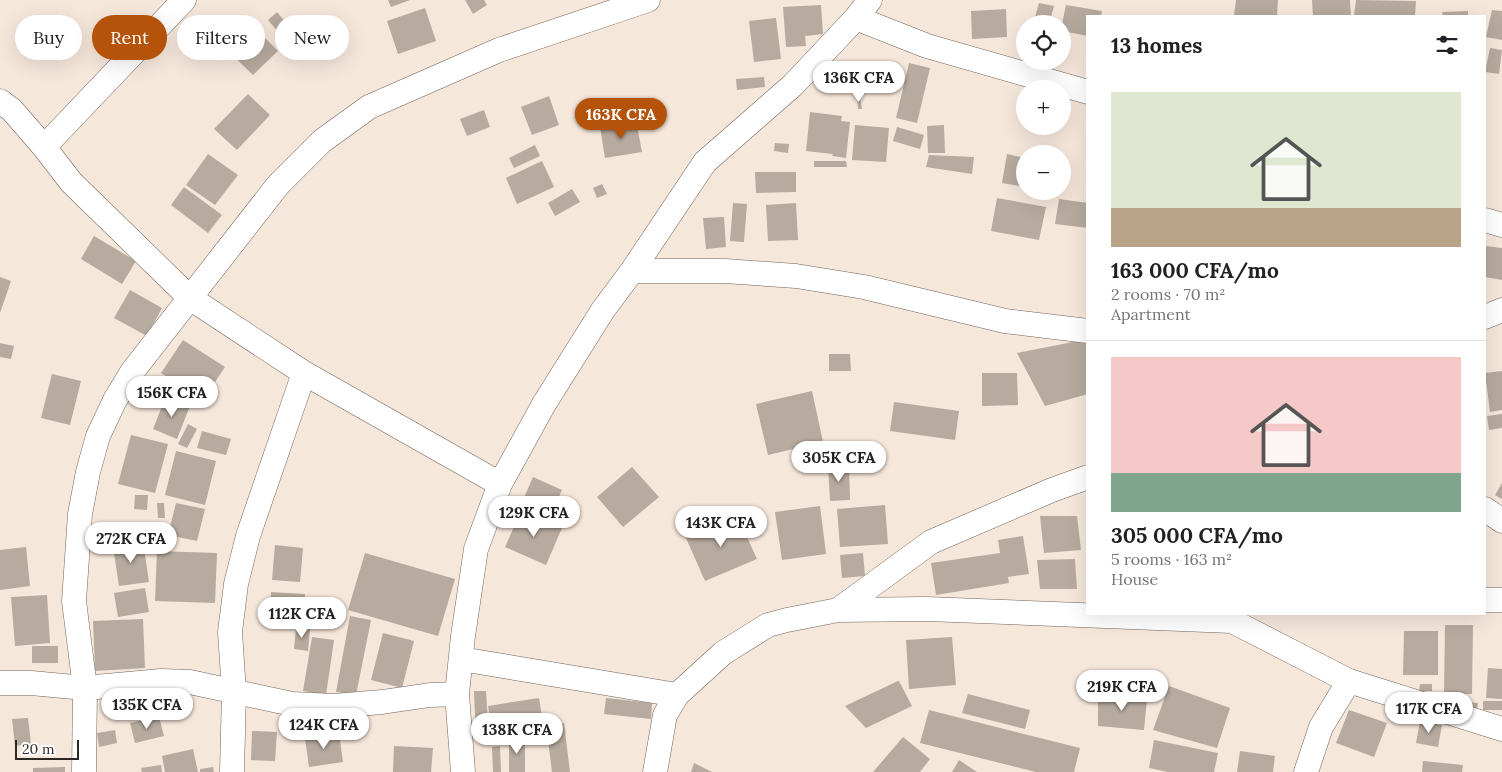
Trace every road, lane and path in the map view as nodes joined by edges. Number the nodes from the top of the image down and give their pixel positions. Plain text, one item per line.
1 (184, 0) edge
2 (648, 0) edge
3 (863, 9) edge
4 (1086, 91) edge
5 (0, 101) edge
6 (44, 147) junction
7 (1486, 220) edge
8 (1502, 225) edge
9 (632, 271) junction
10 (190, 298) junction
11 (1502, 310) edge
12 (1486, 317) edge
13 (1086, 331) edge
14 (304, 373) junction
15 (1086, 478) edge
16 (500, 484) junction
17 (1486, 510) edge
18 (1502, 520) edge
19 (1486, 600) edge
20 (1502, 600) edge
21 (838, 610) junction
22 (1086, 613) edge
23 (1154, 615) edge
24 (1241, 617) edge
25 (461, 659) junction
26 (1349, 681) junction
27 (0, 683) edge
28 (85, 688) junction
29 (234, 692) junction
30 (457, 694) junction
31 (677, 695) junction
32 (1502, 729) edge
33 (84, 772) edge
34 (232, 772) edge
35 (463, 772) edge
36 (655, 772) edge
37 (1306, 772) edge

1 - 6 street
2 - 10 street
3 - 4 street
3 - 9 street
5 - 6 street
6 - 10 street
7 - 8 street
9 - 13 street
9 - 16 street
10 - 14 street
10 - 28 street
11 - 12 street
14 - 16 street
14 - 29 street
15 - 21 street
16 - 25 street
17 - 18 street
19 - 20 street
21 - 22 street
21 - 31 street
23 - 24 street
24 - 26 street
25 - 30 street
25 - 31 street
26 - 32 street
26 - 37 street
27 - 28 street
28 - 29 street
28 - 33 street
29 - 30 street
29 - 34 street
30 - 35 street
31 - 36 street

